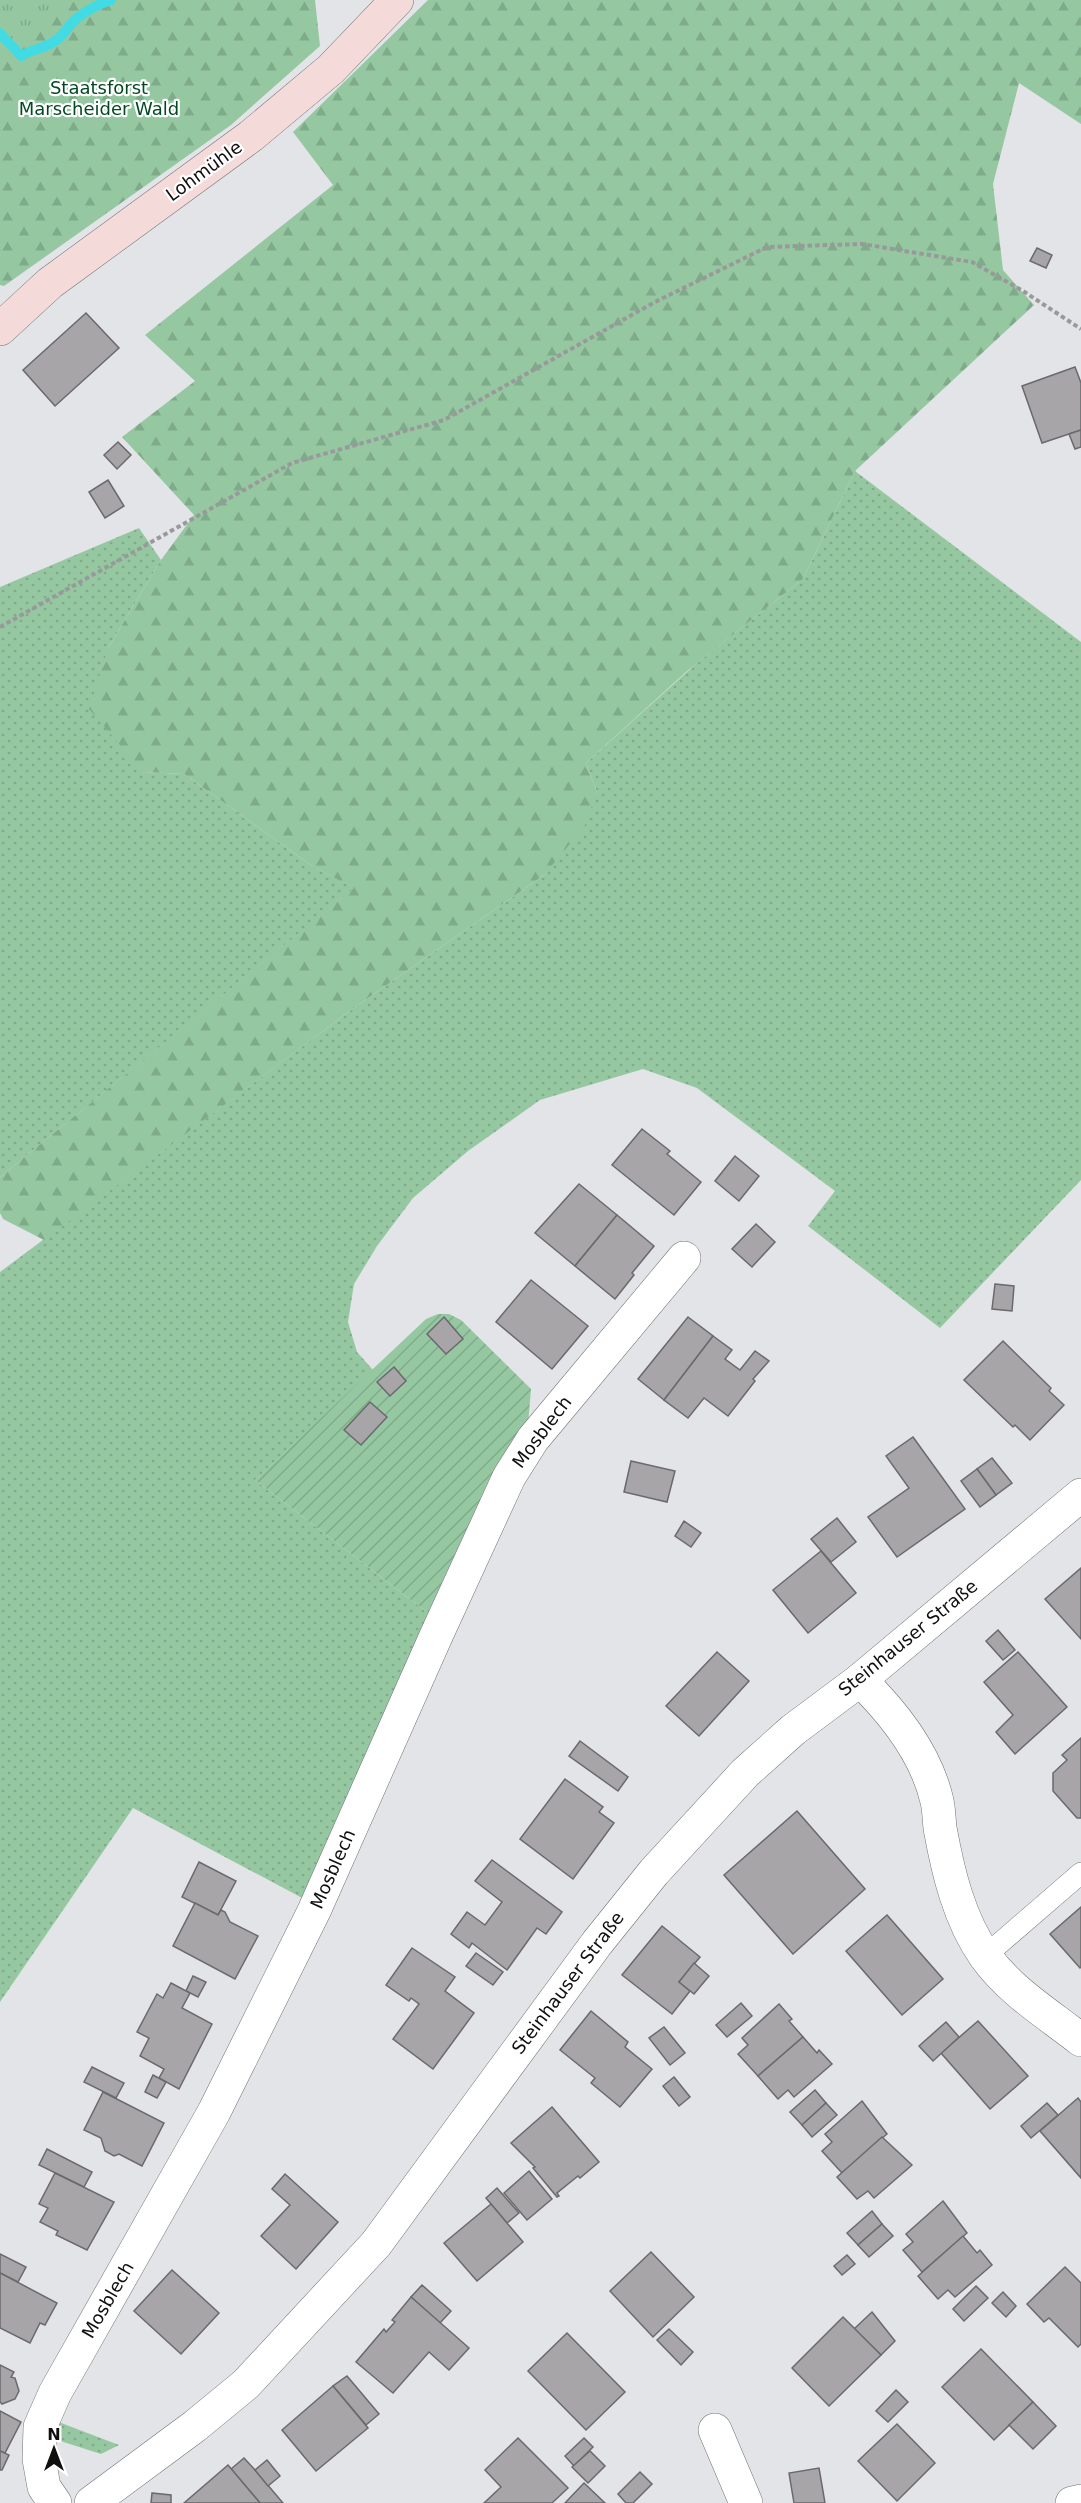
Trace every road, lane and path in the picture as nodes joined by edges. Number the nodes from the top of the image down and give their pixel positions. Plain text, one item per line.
1 (397, 0) edge
2 (1081, 328) edge
3 (0, 329) edge
4 (0, 627) edge
5 (684, 1258) dead end
6 (1081, 1495) edge
7 (860, 1680) junction
8 (1081, 1873) edge
9 (985, 1956) junction
10 (1081, 2040) edge
11 (715, 2430) dead end
12 (1081, 2501) edge
13 (55, 2503) edge
14 (91, 2503) edge
15 (746, 2503) edge
16 (1072, 2503) edge

1 - 3 main road, Lohmühle
2 - 4 path
5 - 13 street, Mosblech
6 - 7 street, Steinhauser Straße
7 - 9 street
7 - 14 street, Steinhauser Straße
8 - 9 lane
9 - 10 street
11 - 15 street
12 - 16 street

